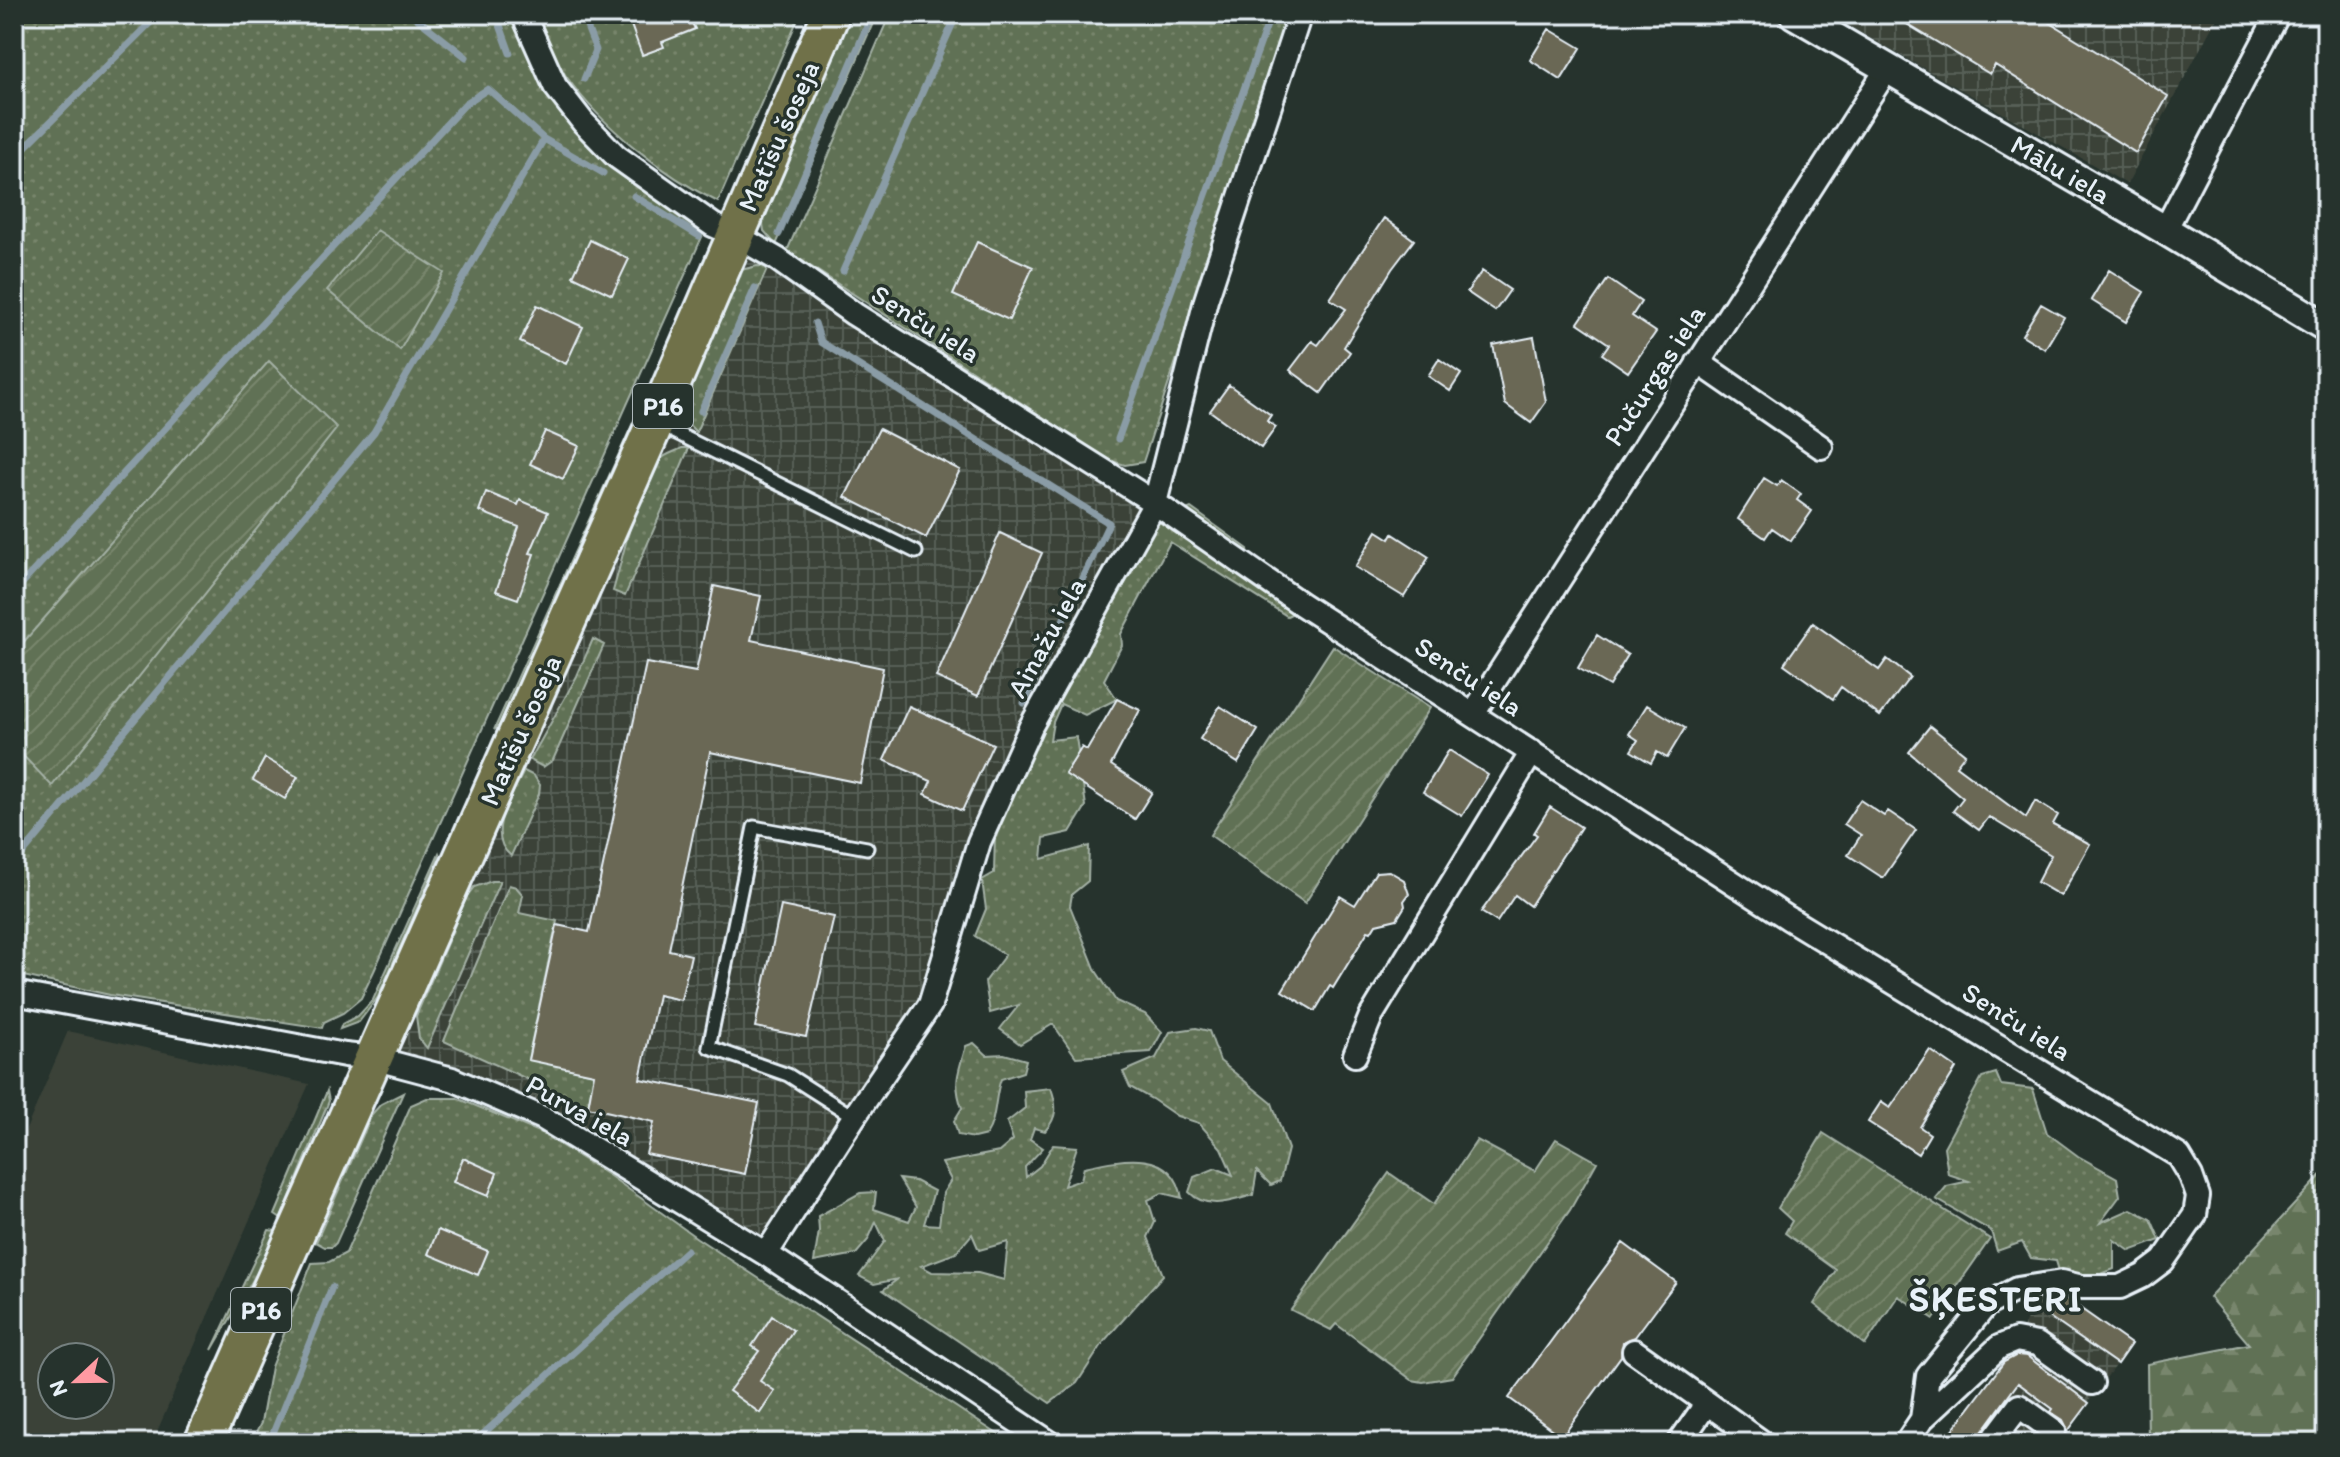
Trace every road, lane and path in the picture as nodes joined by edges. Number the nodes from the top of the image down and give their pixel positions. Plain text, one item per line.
1 (523, 14) edge
2 (831, 14) edge
3 (1300, 14) edge
4 (1794, 14) edge
5 (2278, 14) edge
6 (1887, 69) junction
7 (2165, 230) junction
8 (735, 235) junction
9 (2326, 327) edge
10 (1698, 362) junction
11 (655, 423) junction
12 (1821, 447) dead end
13 (1155, 503) junction
14 (916, 552) dead end
15 (1473, 714) junction
16 (1532, 752) junction
17 (867, 848) dead end
18 (14, 993) edge
19 (1355, 1055) dead end
20 (373, 1058) junction
21 (854, 1117) junction
22 (766, 1254) junction
23 (1634, 1351) dead end
24 (2092, 1383) dead end
25 (1707, 1403) junction
26 (1922, 1419) junction
27 (2054, 1431) dead end
28 (203, 1443) edge
29 (1050, 1443) edge
30 (1679, 1443) edge
31 (1763, 1443) edge
32 (1906, 1443) edge
33 (1991, 1443) edge

1 - 8 street, Senču iela
2 - 8 main road, Matīšu šoseja / P16
3 - 13 street, Ainažu iela
4 - 6 street, Mālu iela
5 - 7 street
6 - 7 street, Mālu iela
6 - 10 street, Pučurgas iela
7 - 9 street, Mālu iela
8 - 11 main road, Matīšu šoseja / P16
8 - 13 street, Senču iela
10 - 12 street
10 - 15 street, Pučurgas iela
11 - 14 lane
11 - 20 main road, Matīšu šoseja / P16
13 - 15 street, Senču iela
13 - 21 street, Ainažu iela
15 - 16 street, Senču iela
16 - 19 street
16 - 26 street, Senču iela
17 - 21 lane
18 - 20 street, Purva iela
20 - 22 street, Purva iela
20 - 28 main road, Matīšu šoseja / P16
21 - 22 street, Ainažu iela
22 - 29 street, Purva iela
23 - 25 street
24 - 26 street
25 - 30 street
25 - 31 street
26 - 32 street
27 - 33 street

